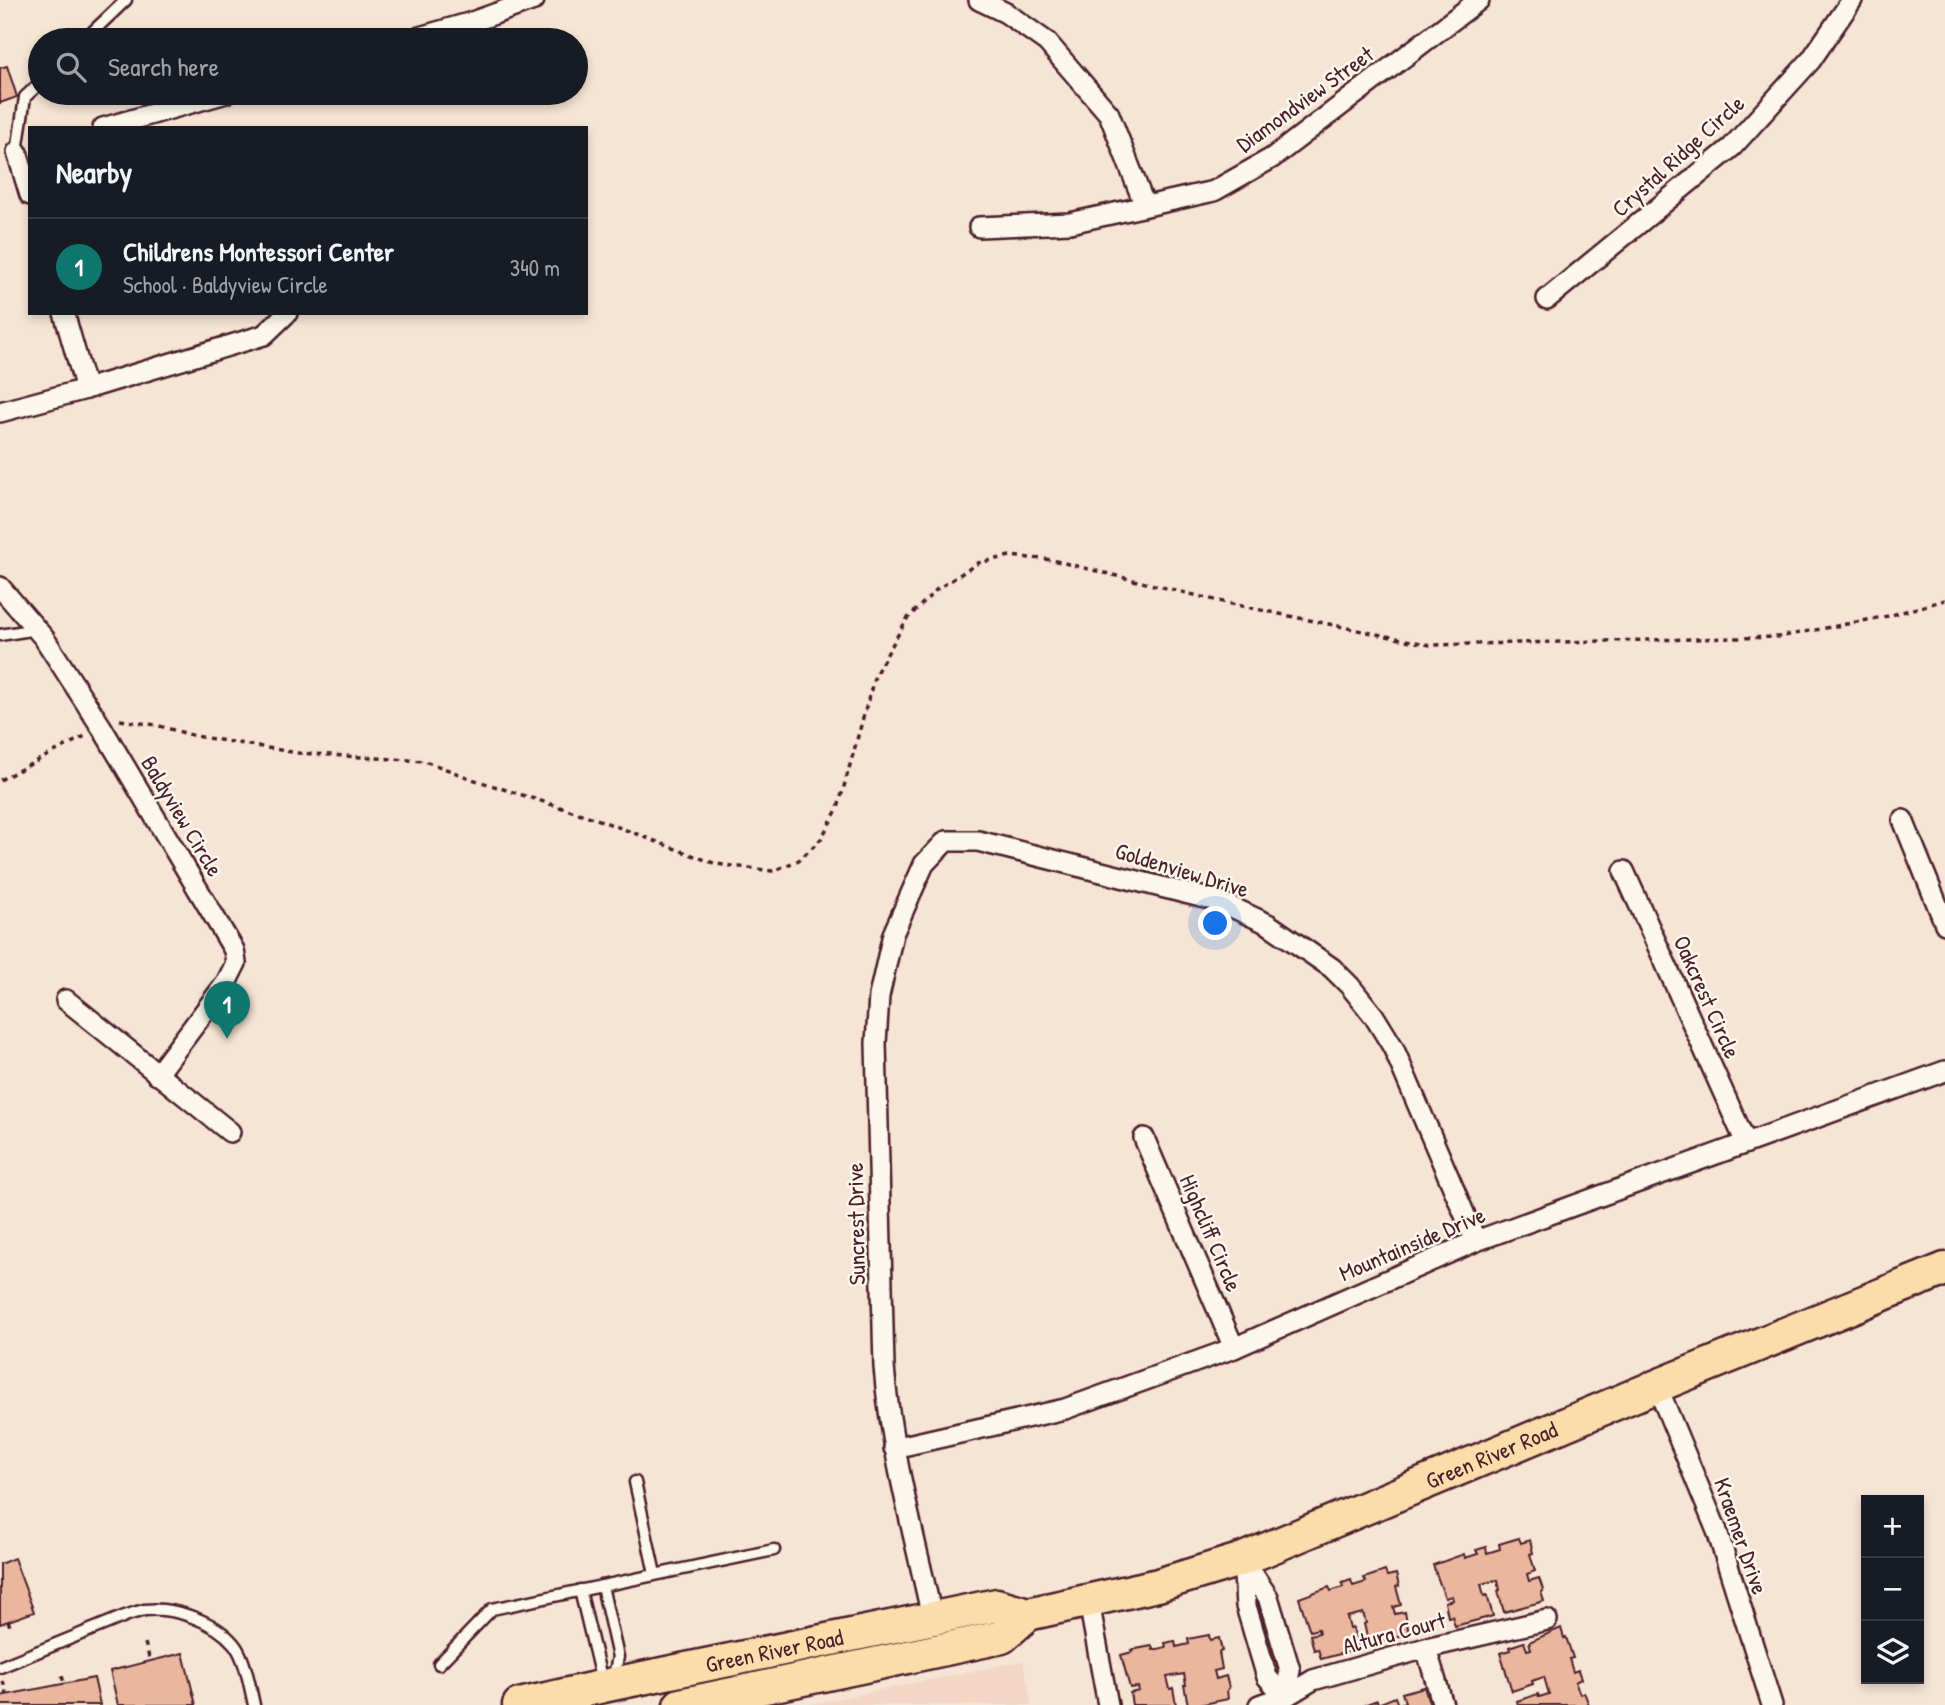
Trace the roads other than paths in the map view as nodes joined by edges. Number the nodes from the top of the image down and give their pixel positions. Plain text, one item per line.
1 (126, 0) edge
2 (534, 0) edge
3 (979, 0) edge
4 (1479, 0) edge
5 (1852, 0) edge
6 (97, 28) edge
7 (451, 28) edge
8 (28, 94) edge
9 (184, 105) edge
10 (110, 126) edge
11 (16, 151) edge
12 (28, 189) edge
13 (1145, 206) junction
14 (979, 227) dead end
15 (1547, 299) dead end
16 (65, 315) edge
17 (285, 315) edge
18 (86, 389) junction
19 (0, 412) edge
20 (0, 587) edge
21 (37, 629) junction
22 (0, 635) edge
23 (1903, 820) dead end
24 (946, 841) joint
25 (1624, 871) dead end
26 (1945, 924) edge
27 (66, 1000) dead end
28 (1945, 1071) edge
29 (156, 1074) junction
30 (230, 1132) dead end
31 (1143, 1138) dead end
32 (1746, 1143) junction
33 (1476, 1241) junction
34 (1945, 1269) edge
35 (1234, 1348) junction
36 (1657, 1386) junction
37 (894, 1448) junction
38 (635, 1482) dead end
39 (774, 1550) dead end
40 (1243, 1559) junction
41 (655, 1574) junction
42 (602, 1586) junction
43 (580, 1590) junction
44 (1089, 1602) junction
45 (1028, 1614) junction
46 (932, 1617) junction
47 (1547, 1620) dead end
48 (1426, 1648) junction
49 (889, 1662) junction
50 (439, 1664) dead end
51 (0, 1667) edge
52 (606, 1692) edge
53 (1285, 1697) junction
54 (254, 1705) edge
55 (519, 1705) edge
56 (680, 1705) edge
57 (1108, 1705) edge
58 (1259, 1705) edge
59 (1443, 1705) edge
60 (1772, 1705) edge

1 - 6 lane
2 - 7 street
3 - 13 street
4 - 13 street, Diamondview Street
5 - 15 street, Crystal Ridge Circle
8 - 11 lane
9 - 10 street
11 - 12 street
13 - 14 street, Diamondview Street
16 - 18 street
17 - 18 street
18 - 19 street
20 - 21 street, Baldyview Circle
21 - 22 lane
21 - 29 street, Baldyview Circle
23 - 26 street
24 - 33 street, Goldenview Drive
24 - 37 street, Suncrest Drive
25 - 32 street, Oakcrest Circle
27 - 29 street
28 - 32 street, Mountainside Drive
29 - 30 street
31 - 35 street, Highcliff Circle
32 - 33 street, Mountainside Drive
33 - 35 street, Mountainside Drive
34 - 36 main road, Green River Road
35 - 37 street, Mountainside Drive
36 - 40 main road, Green River Road
36 - 60 street, Kraemer Drive
37 - 46 street, Suncrest Drive
38 - 41 lane
39 - 41 lane
40 - 44 main road, Green River Road
40 - 53 street
41 - 42 lane
42 - 43 lane
42 - 52 lane
43 - 50 lane
43 - 52 lane
44 - 45 main road, Green River Road
44 - 57 street
45 - 46 main road, Green River Road
45 - 49 main road, Green River Road
46 - 49 main road
46 - 52 main road, Green River Road
47 - 48 street, Altura Court
48 - 53 street, Altura Court
48 - 59 street
49 - 56 main road, Green River Road
51 - 54 lane
52 - 55 main road, Green River Road
53 - 58 street, Altura Court

